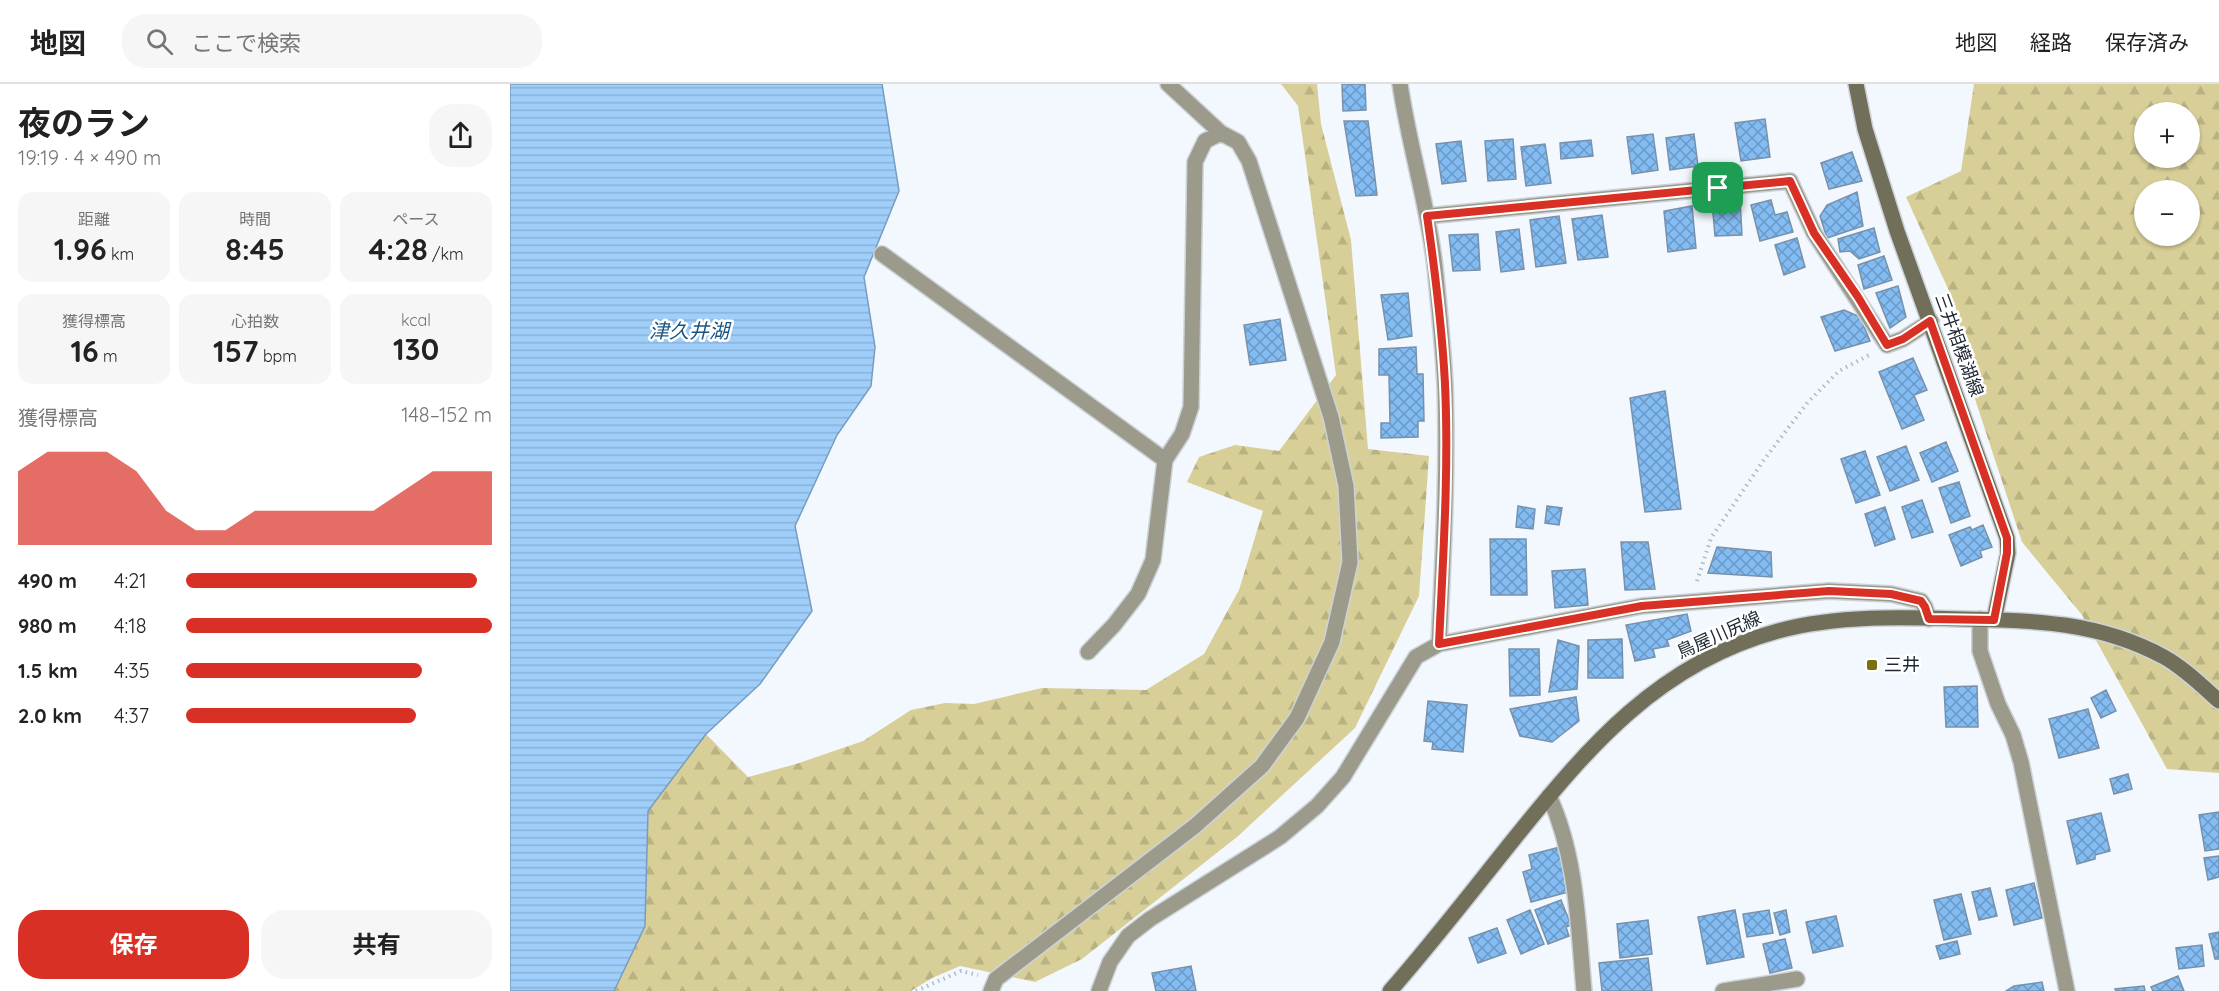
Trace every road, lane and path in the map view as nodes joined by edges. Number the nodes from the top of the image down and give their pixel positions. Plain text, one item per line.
1 (1168, 84) edge
2 (1401, 84) edge
3 (1856, 84) edge
4 (1221, 133) junction
5 (1427, 216) junction
6 (882, 255) dead end
7 (1930, 321) junction
8 (1887, 345) junction
9 (1165, 460) junction
10 (1690, 602) junction
11 (1929, 619) junction
12 (1987, 619) junction
13 (1439, 644) junction
14 (1088, 652) dead end
15 (2219, 701) edge
16 (1549, 796) junction
17 (1797, 979) dead end
18 (993, 985) edge
19 (915, 991) edge
20 (1099, 991) edge
21 (1390, 991) edge
22 (1584, 991) edge
23 (1723, 991) edge
24 (2067, 991) edge

1 - 4 street
2 - 5 street
3 - 7 main road, 三井相模湖線
4 - 9 street
4 - 18 street
5 - 8 street
5 - 13 street
6 - 9 street
7 - 8 street
7 - 12 main road, 三井相模湖線
8 - 10 path
9 - 14 street
10 - 11 street
10 - 13 street
11 - 12 main road, 鳥屋川尻線
11 - 16 main road, 鳥屋川尻線
12 - 15 main road, 鳥屋川尻線
12 - 24 street
13 - 20 street
16 - 21 main road, 鳥屋川尻線
16 - 22 street
17 - 23 street
18 - 19 path

